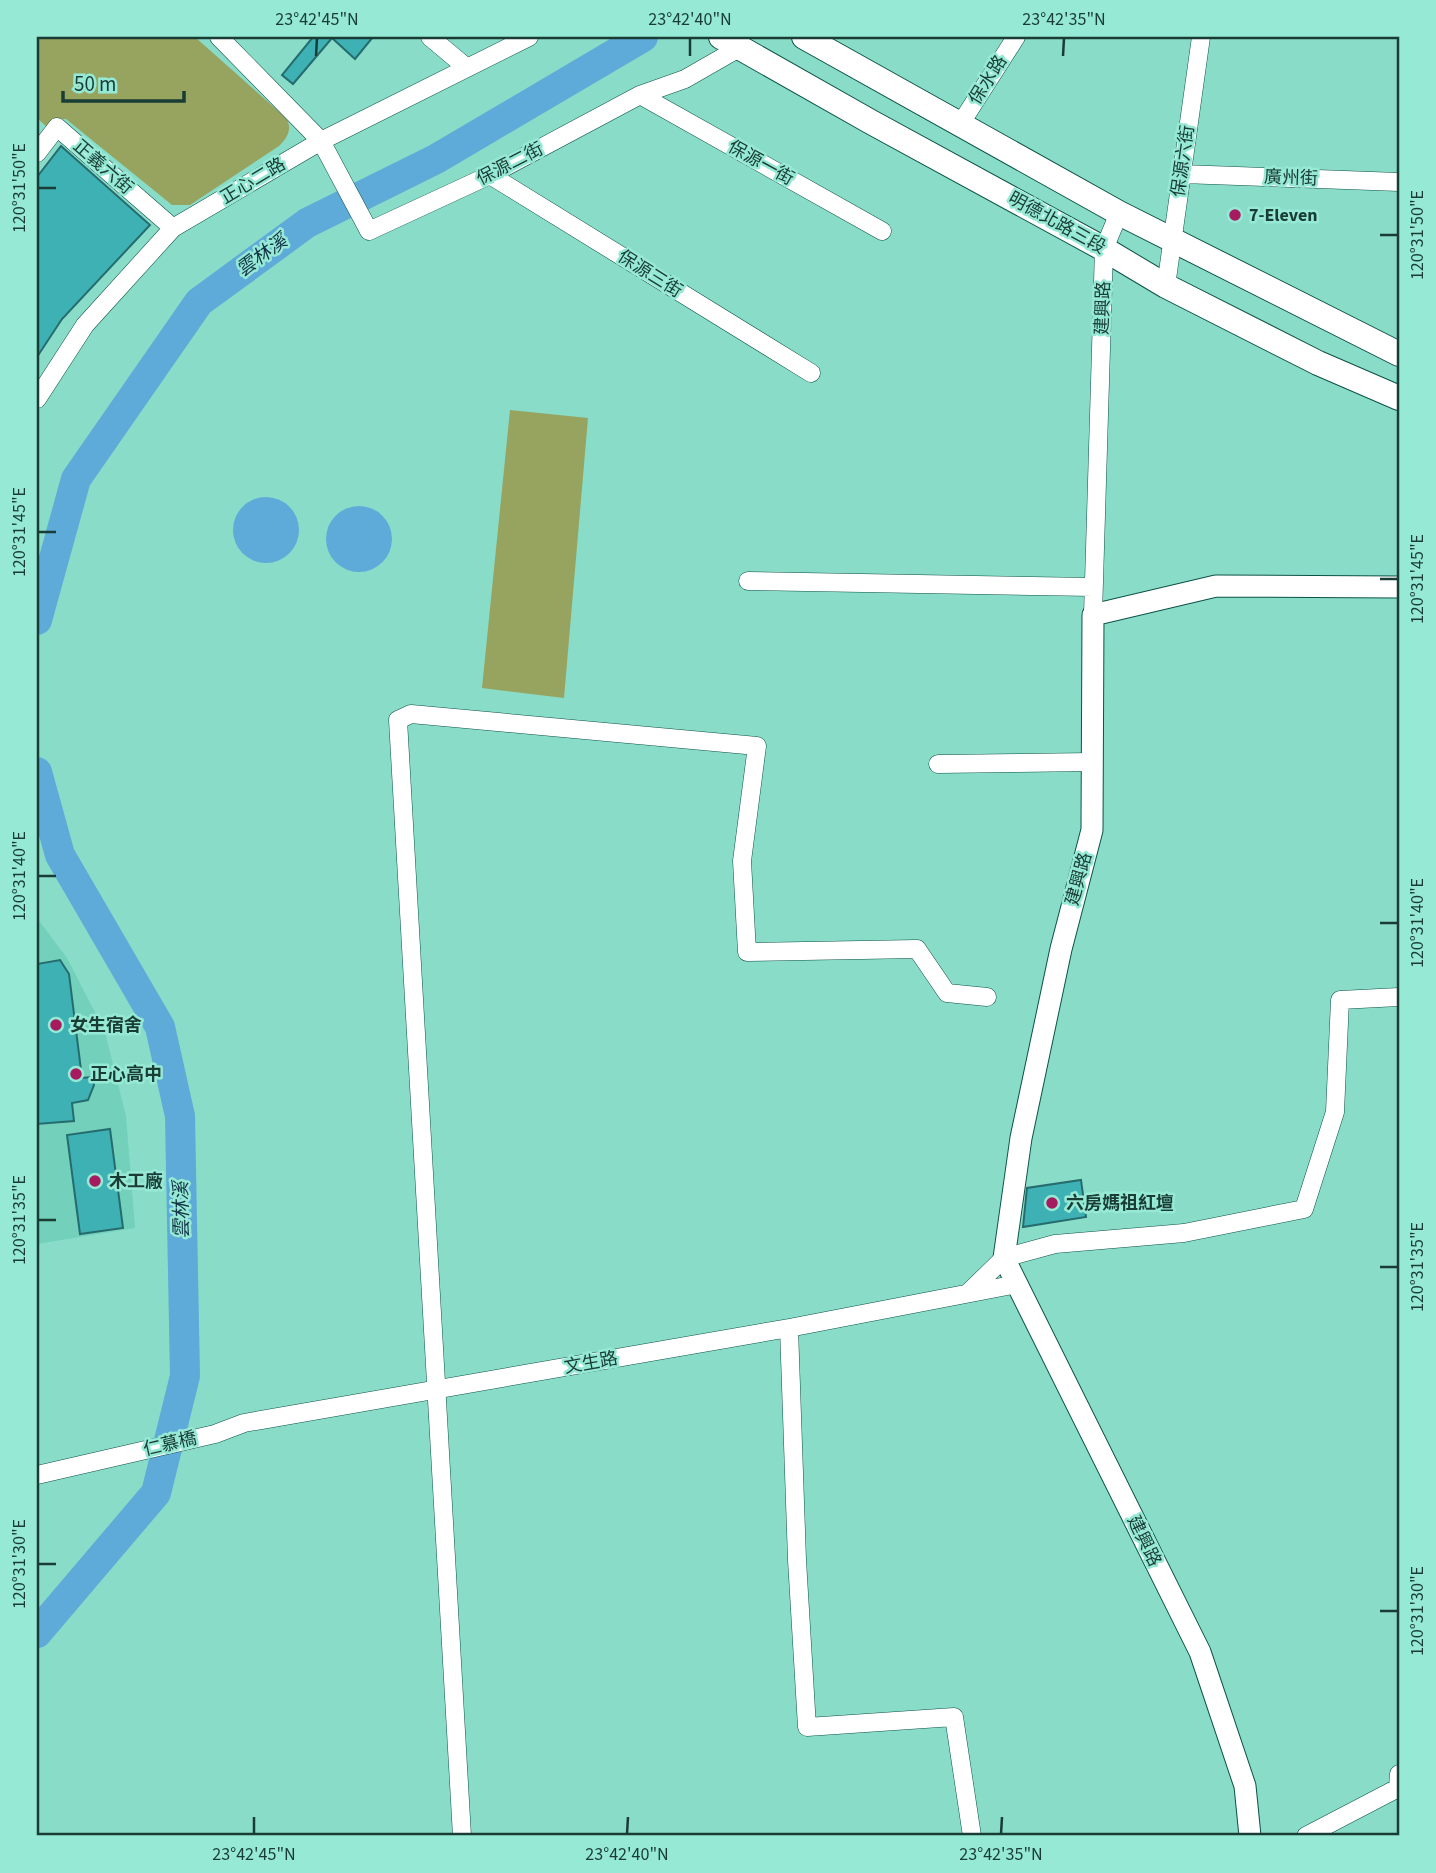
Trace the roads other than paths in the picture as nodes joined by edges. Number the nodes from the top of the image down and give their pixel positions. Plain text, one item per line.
1 (430, 37) edge
2 (529, 37) edge
3 (804, 37) edge
4 (1016, 37) edge
5 (1201, 37) edge
6 (224, 38) edge
7 (730, 42) edge
8 (467, 68) junction
9 (640, 95) junction
10 (961, 123) junction
11 (322, 144) junction
12 (37, 153) edge
13 (1182, 174) junction
14 (490, 175) junction
15 (1399, 182) edge
16 (1119, 213) junction
17 (173, 228) junction
18 (882, 231) dead end
19 (1172, 239) junction
20 (1104, 249) junction
21 (1166, 286) junction
22 (1399, 354) edge
23 (811, 373) dead end
24 (1399, 398) edge
25 (37, 399) edge
26 (748, 581) dead end
27 (1093, 587) junction
28 (1399, 587) edge
29 (1093, 615) junction
30 (1092, 762) junction
31 (938, 764) dead end
32 (986, 997) dead end
33 (1399, 998) edge
34 (1004, 1258) junction
35 (1017, 1284) junction
36 (968, 1293) junction
37 (789, 1328) junction
38 (436, 1390) junction
39 (215, 1434) joint
40 (37, 1475) edge
41 (1399, 1774) edge
42 (462, 1836) edge
43 (972, 1836) edge
44 (1250, 1836) edge
45 (1306, 1836) edge

1 - 8 street
2 - 8 street, 正心二路
3 - 10 main road
4 - 10 street, 保水路
5 - 13 street, 保源六街
6 - 11 street, 保源二街
7 - 9 street, 保源二街
7 - 20 main road, 明德北路三段
8 - 11 street, 正心二路
9 - 14 street, 保源二街
9 - 18 street, 保源一街
10 - 16 main road
11 - 14 street, 保源二街
11 - 17 street, 正心二路
12 - 17 street, 正義六街
13 - 15 street, 廣州街
13 - 19 street, 保源六街
14 - 23 street, 保源三街
16 - 19 main road
16 - 20 street, 建興路
17 - 25 street, 正心二路
19 - 21 street, 保源六街
19 - 22 main road
20 - 21 main road, 明德北路三段
20 - 27 street, 建興路
21 - 24 main road, 明德北路三段
26 - 27 street
27 - 29 street, 建興路
28 - 29 street
29 - 30 street, 建興路
30 - 31 street
30 - 34 street, 建興路
32 - 38 street
33 - 34 street
34 - 35 street, 建興路
34 - 36 street
35 - 36 street, 文生路
35 - 44 street, 建興路
36 - 37 street, 文生路
37 - 38 street, 文生路
37 - 43 street
38 - 39 street, 文生路
38 - 42 street
39 - 40 street, 仁慕橋
41 - 45 street

